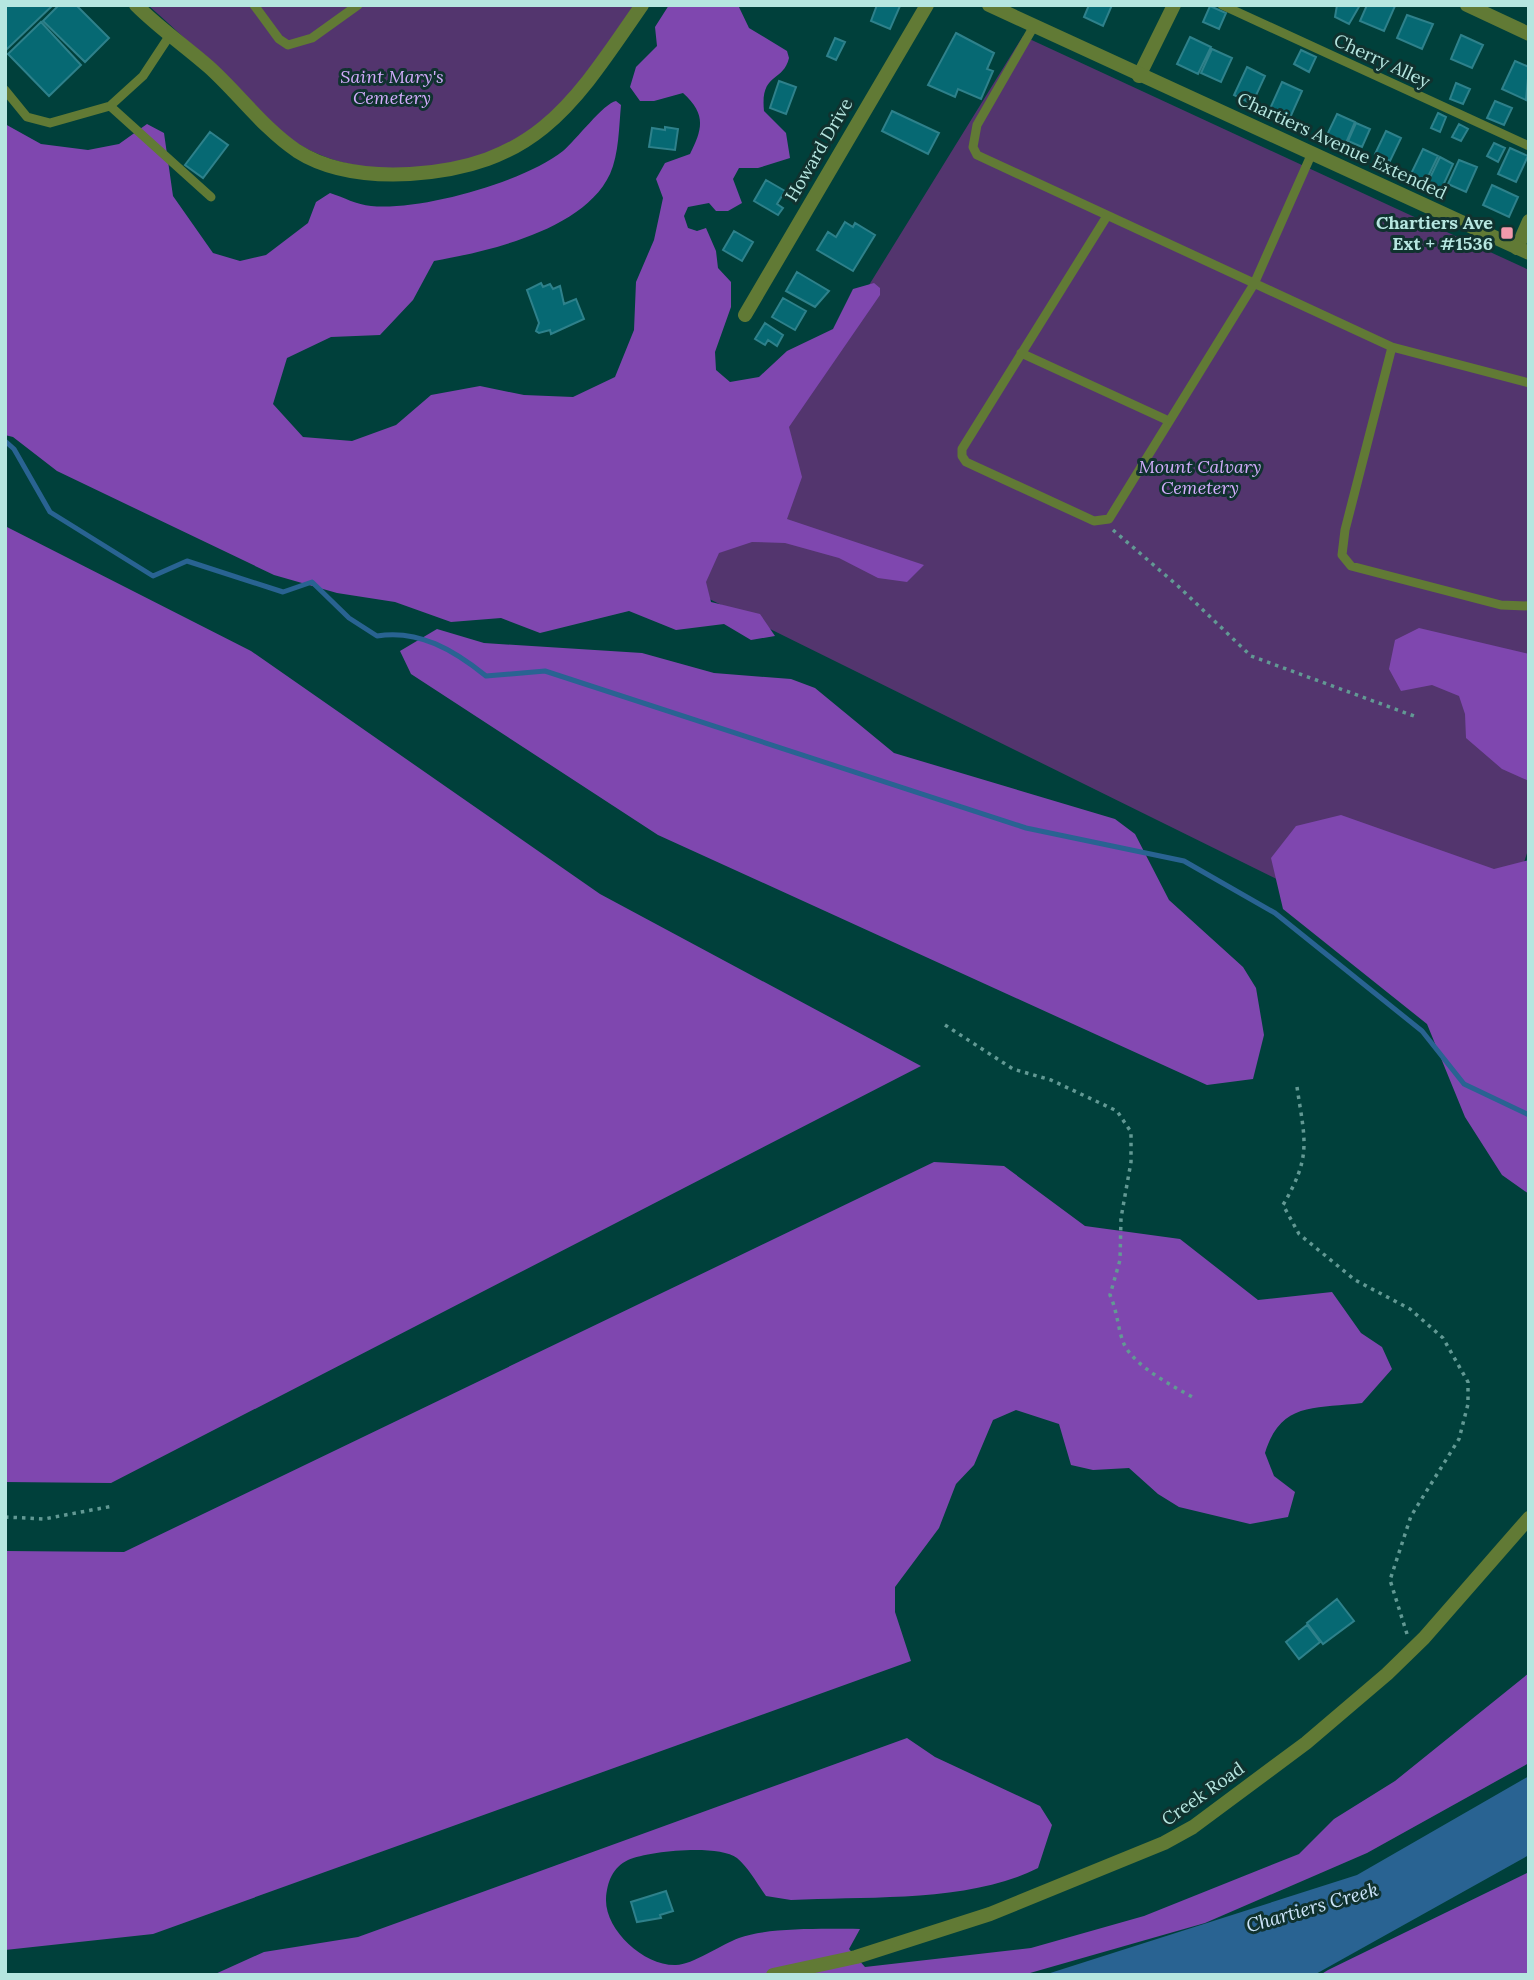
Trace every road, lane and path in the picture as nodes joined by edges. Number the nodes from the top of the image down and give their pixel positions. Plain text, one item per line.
1 (136, 5) edge
2 (254, 5) edge
3 (358, 5) edge
4 (642, 5) edge
5 (926, 5) edge
6 (989, 5) edge
7 (1174, 5) edge
8 (1222, 5) edge
9 (1466, 5) edge
10 (1034, 26) junction
11 (1529, 34) edge
12 (170, 35) junction
13 (1139, 76) junction
14 (5, 90) edge
15 (110, 106) junction
16 (1529, 146) edge
17 (1312, 153) junction
18 (211, 197) dead end
19 (1107, 216) junction
20 (1529, 221) edge
21 (1523, 250) edge
22 (1254, 284) junction
23 (745, 315) dead end
24 (1392, 347) junction
25 (1021, 353) junction
26 (1529, 383) edge
27 (1170, 421) junction
28 (1103, 522) junction
29 (1529, 606) edge
30 (1414, 716) dead end
31 (945, 1026) dead end
32 (1297, 1087) dead end
33 (1194, 1398) dead end
34 (113, 1506) dead end
35 (5, 1517) edge
36 (1529, 1518) edge
37 (1412, 1649) junction
38 (773, 1975) edge

1 - 12 street
2 - 3 lane
4 - 12 street
5 - 23 street, Howard Drive
6 - 10 street, Chartiers Avenue Extended
7 - 13 street
8 - 16 lane, Cherry Alley
9 - 11 street
10 - 13 street, Chartiers Avenue Extended
10 - 19 lane
12 - 15 lane
13 - 17 street, Chartiers Avenue Extended
14 - 15 lane
15 - 18 lane
17 - 21 street, Chartiers Avenue Extended
17 - 22 lane
19 - 22 lane
19 - 25 lane
20 - 21 street
22 - 24 lane
22 - 27 lane
24 - 26 lane
24 - 29 lane
25 - 27 lane
25 - 28 lane
27 - 28 lane
28 - 30 path
31 - 33 path
32 - 37 path
34 - 35 path
36 - 37 street, Creek Road
37 - 38 street, Creek Road

